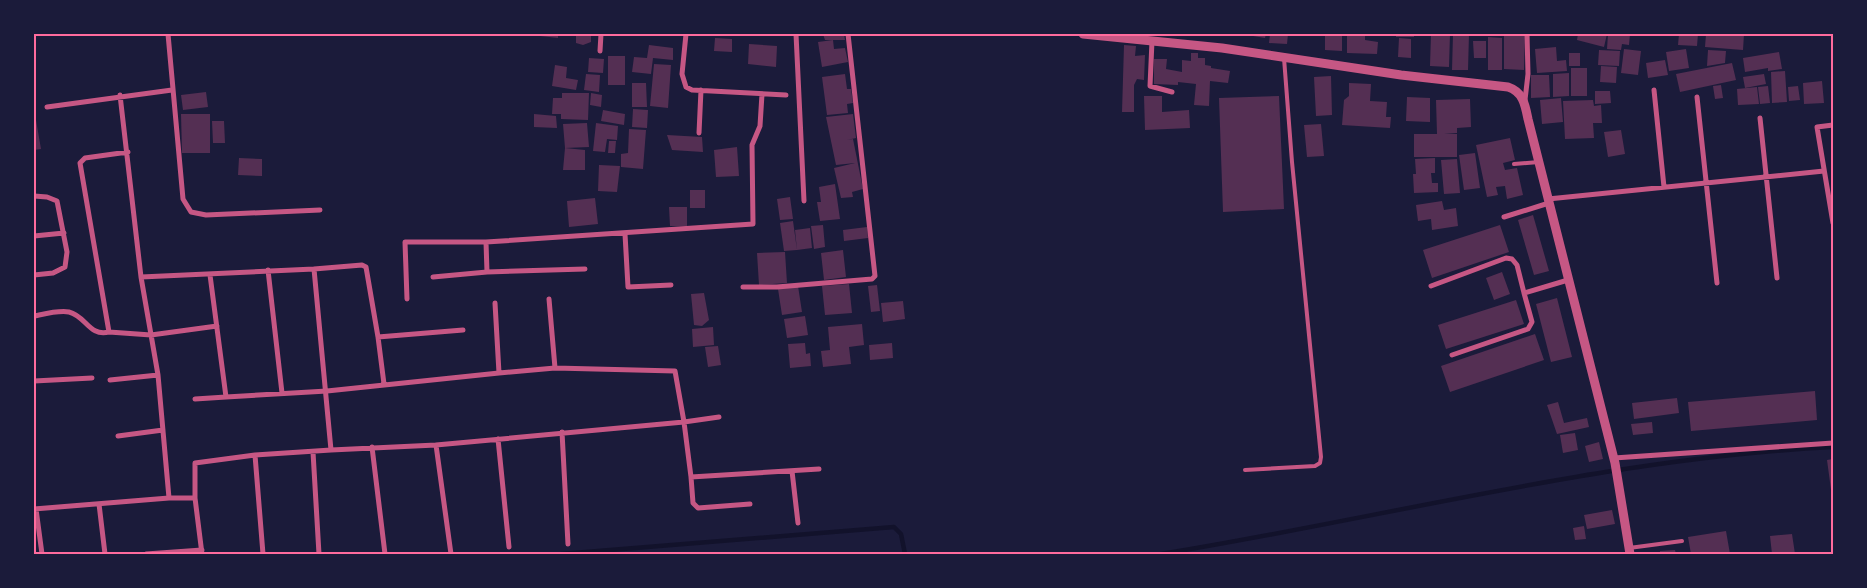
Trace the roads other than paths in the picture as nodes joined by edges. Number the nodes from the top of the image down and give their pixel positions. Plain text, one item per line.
1 (168, 34) edge
2 (601, 34) edge
3 (686, 34) edge
4 (796, 34) edge
5 (848, 34) edge
6 (1083, 34) edge
7 (1527, 34) edge
8 (1152, 41) junction
9 (600, 51) dead end
10 (1284, 58) junction
11 (172, 90) junction
12 (701, 90) junction
13 (1654, 90) dead end
14 (1172, 92) dead end
15 (762, 94) junction
16 (786, 95) dead end
17 (120, 96) junction
18 (1697, 97) dead end
19 (1524, 103) junction
20 (46, 108) dead end
21 (1760, 118) dead end
22 (1833, 124) edge
23 (699, 132) dead end
24 (128, 152) junction
25 (1539, 162) junction
26 (1514, 164) dead end
27 (1824, 171) junction
28 (1766, 177) junction
29 (1706, 183) junction
30 (1664, 187) junction
31 (34, 196) edge
32 (804, 201) dead end
33 (1548, 201) junction
34 (320, 210) dead end
35 (1832, 215) edge
36 (1504, 216) dead end
37 (1833, 223) edge
38 (64, 233) junction
39 (624, 234) junction
40 (34, 236) edge
41 (486, 242) junction
42 (314, 269) junction
43 (585, 269) dead end
44 (268, 270) junction
45 (487, 272) junction
46 (34, 275) edge
47 (210, 275) junction
48 (141, 276) junction
49 (433, 277) dead end
50 (1777, 278) dead end
51 (1568, 280) junction
52 (1717, 283) dead end
53 (671, 285) dead end
54 (1430, 286) dead end
55 (742, 287) dead end
56 (1524, 293) junction
57 (549, 298) dead end
58 (407, 299) dead end
59 (495, 303) dead end
60 (34, 316) edge
61 (217, 326) junction
62 (463, 330) dead end
63 (109, 332) junction
64 (151, 335) junction
65 (378, 337) junction
66 (1452, 355) dead end
67 (555, 368) junction
68 (499, 373) junction
69 (158, 375) junction
70 (92, 378) dead end
71 (110, 380) dead end
72 (34, 381) edge
73 (384, 384) junction
74 (327, 391) junction
75 (282, 393) junction
76 (226, 398) junction
77 (195, 399) dead end
78 (719, 417) dead end
79 (684, 422) junction
80 (163, 430) junction
81 (562, 432) junction
82 (118, 436) dead end
83 (498, 439) junction
84 (1833, 443) edge
85 (436, 445) junction
86 (372, 447) junction
87 (331, 450) junction
88 (313, 452) junction
89 (255, 455) junction
90 (1614, 461) junction
91 (819, 469) dead end
92 (1245, 470) dead end
93 (792, 472) junction
94 (690, 477) junction
95 (169, 498) junction
96 (195, 498) junction
97 (99, 504) junction
98 (750, 504) dead end
99 (35, 509) edge
100 (798, 523) dead end
101 (1682, 541) dead end
102 (568, 544) dead end
103 (509, 547) dead end
104 (1630, 551) edge
105 (202, 552) edge
106 (42, 554) edge
107 (105, 554) edge
108 (146, 554) edge
109 (262, 554) edge
110 (319, 554) edge
111 (385, 554) edge
112 (451, 554) edge

1 - 11 street
2 - 9 street
3 - 12 street
4 - 32 street
5 - 55 street
6 - 8 street
7 - 19 street
8 - 10 street
8 - 14 street
10 - 19 street
10 - 92 lane
11 - 17 street
11 - 34 street
12 - 15 street
12 - 23 street
13 - 30 street
15 - 16 street
15 - 39 street
17 - 20 street
17 - 24 street
18 - 29 street
19 - 25 street
21 - 28 street
22 - 27 street
24 - 48 street
24 - 63 street
25 - 26 lane
25 - 33 street
27 - 28 street
27 - 35 street
28 - 29 street
28 - 50 street
29 - 30 street
29 - 52 street
30 - 33 street
31 - 38 street
33 - 36 street
33 - 51 street
35 - 37 street
38 - 40 street
38 - 46 street
39 - 41 street
39 - 53 street
41 - 45 street
41 - 58 street
42 - 44 street
42 - 65 street
42 - 74 street
43 - 45 street
44 - 47 street
44 - 75 street
45 - 49 street
47 - 48 street
47 - 61 street
48 - 64 street
51 - 56 street
51 - 90 street
54 - 56 street
56 - 66 street
57 - 67 street
59 - 68 street
60 - 63 street
61 - 64 street
61 - 76 street
62 - 65 street
63 - 64 street
64 - 69 street
65 - 73 street
67 - 68 street
67 - 79 street
68 - 73 street
69 - 71 street
69 - 80 street
70 - 72 street
73 - 74 street
74 - 75 street
74 - 87 street
75 - 76 street
76 - 77 street
78 - 79 street
79 - 81 street
79 - 94 street
80 - 82 street
80 - 95 street
81 - 83 street
81 - 102 street
83 - 85 street
83 - 103 street
84 - 90 street
85 - 86 street
85 - 112 street
86 - 87 street
86 - 111 street
87 - 88 street
88 - 89 street
88 - 110 street
89 - 96 street
89 - 109 street
90 - 104 street
91 - 93 street
93 - 94 street
93 - 100 street
94 - 98 street
95 - 96 street
95 - 97 street
96 - 105 street
97 - 99 street
97 - 107 street
99 - 106 street
101 - 104 lane
105 - 108 street

